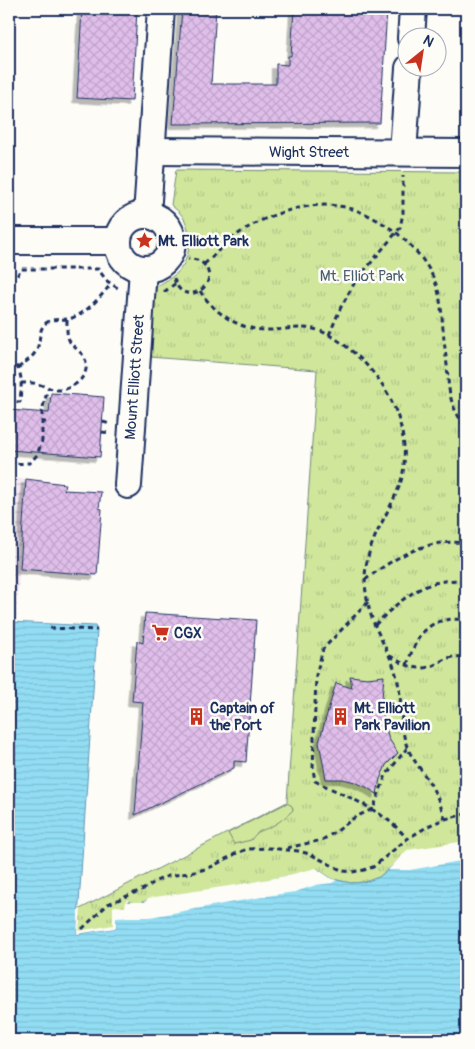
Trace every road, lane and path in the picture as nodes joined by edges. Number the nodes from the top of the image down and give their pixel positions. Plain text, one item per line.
1 (161, 9) edge
2 (413, 9) edge
3 (412, 28) edge
4 (408, 78) edge
5 (151, 151) junction
6 (466, 153) edge
7 (403, 162) junction
8 (147, 215) junction
9 (395, 232) junction
10 (118, 241) junction
11 (9, 242) edge
12 (188, 260) dead end
13 (204, 264) junction
14 (143, 269) junction
15 (174, 278) dead end
16 (9, 280) edge
17 (111, 284) junction
18 (120, 289) dead end
19 (200, 291) junction
20 (67, 319) junction
21 (329, 335) junction
22 (9, 360) edge
23 (18, 368) junction
24 (21, 382) junction
25 (48, 388) junction
26 (9, 401) edge
27 (41, 422) junction
28 (48, 422) dead end
29 (466, 429) edge
30 (9, 461) edge
31 (128, 485) dead end
32 (466, 543) edge
33 (365, 580) junction
34 (466, 581) edge
35 (368, 602) junction
36 (466, 620) edge
37 (375, 625) junction
38 (50, 628) dead end
39 (97, 630) dead end
40 (389, 655) junction
41 (466, 663) edge
42 (407, 665) junction
43 (407, 748) junction
44 (373, 809) junction
45 (466, 814) edge
46 (445, 819) junction
47 (408, 839) junction
48 (284, 849) junction
49 (82, 929) dead end

1 - 5 street
2 - 3 street
4 - 7 street
5 - 7 street, Wight Street
5 - 8 street
6 - 7 street, Wight Street
7 - 9 path
8 - 10 street
8 - 14 street
9 - 13 path
9 - 21 path
9 - 29 path
10 - 11 street
10 - 14 street
12 - 13 path
13 - 19 path
14 - 31 street, Mount Elliott Street
15 - 19 path
16 - 17 path
17 - 18 path
17 - 20 path
19 - 21 path
20 - 23 path
20 - 25 path
21 - 33 path
22 - 23 path
23 - 24 path
24 - 25 path
24 - 26 path
25 - 27 path
27 - 28 path
27 - 30 path
32 - 33 path
33 - 35 path
34 - 37 path
35 - 37 path
35 - 44 path
36 - 42 path
37 - 40 path
38 - 39 path
40 - 42 path
40 - 43 path
41 - 42 path
43 - 44 path
43 - 46 path
44 - 47 path
44 - 48 path
45 - 46 path
46 - 47 path
47 - 48 path
48 - 49 path

